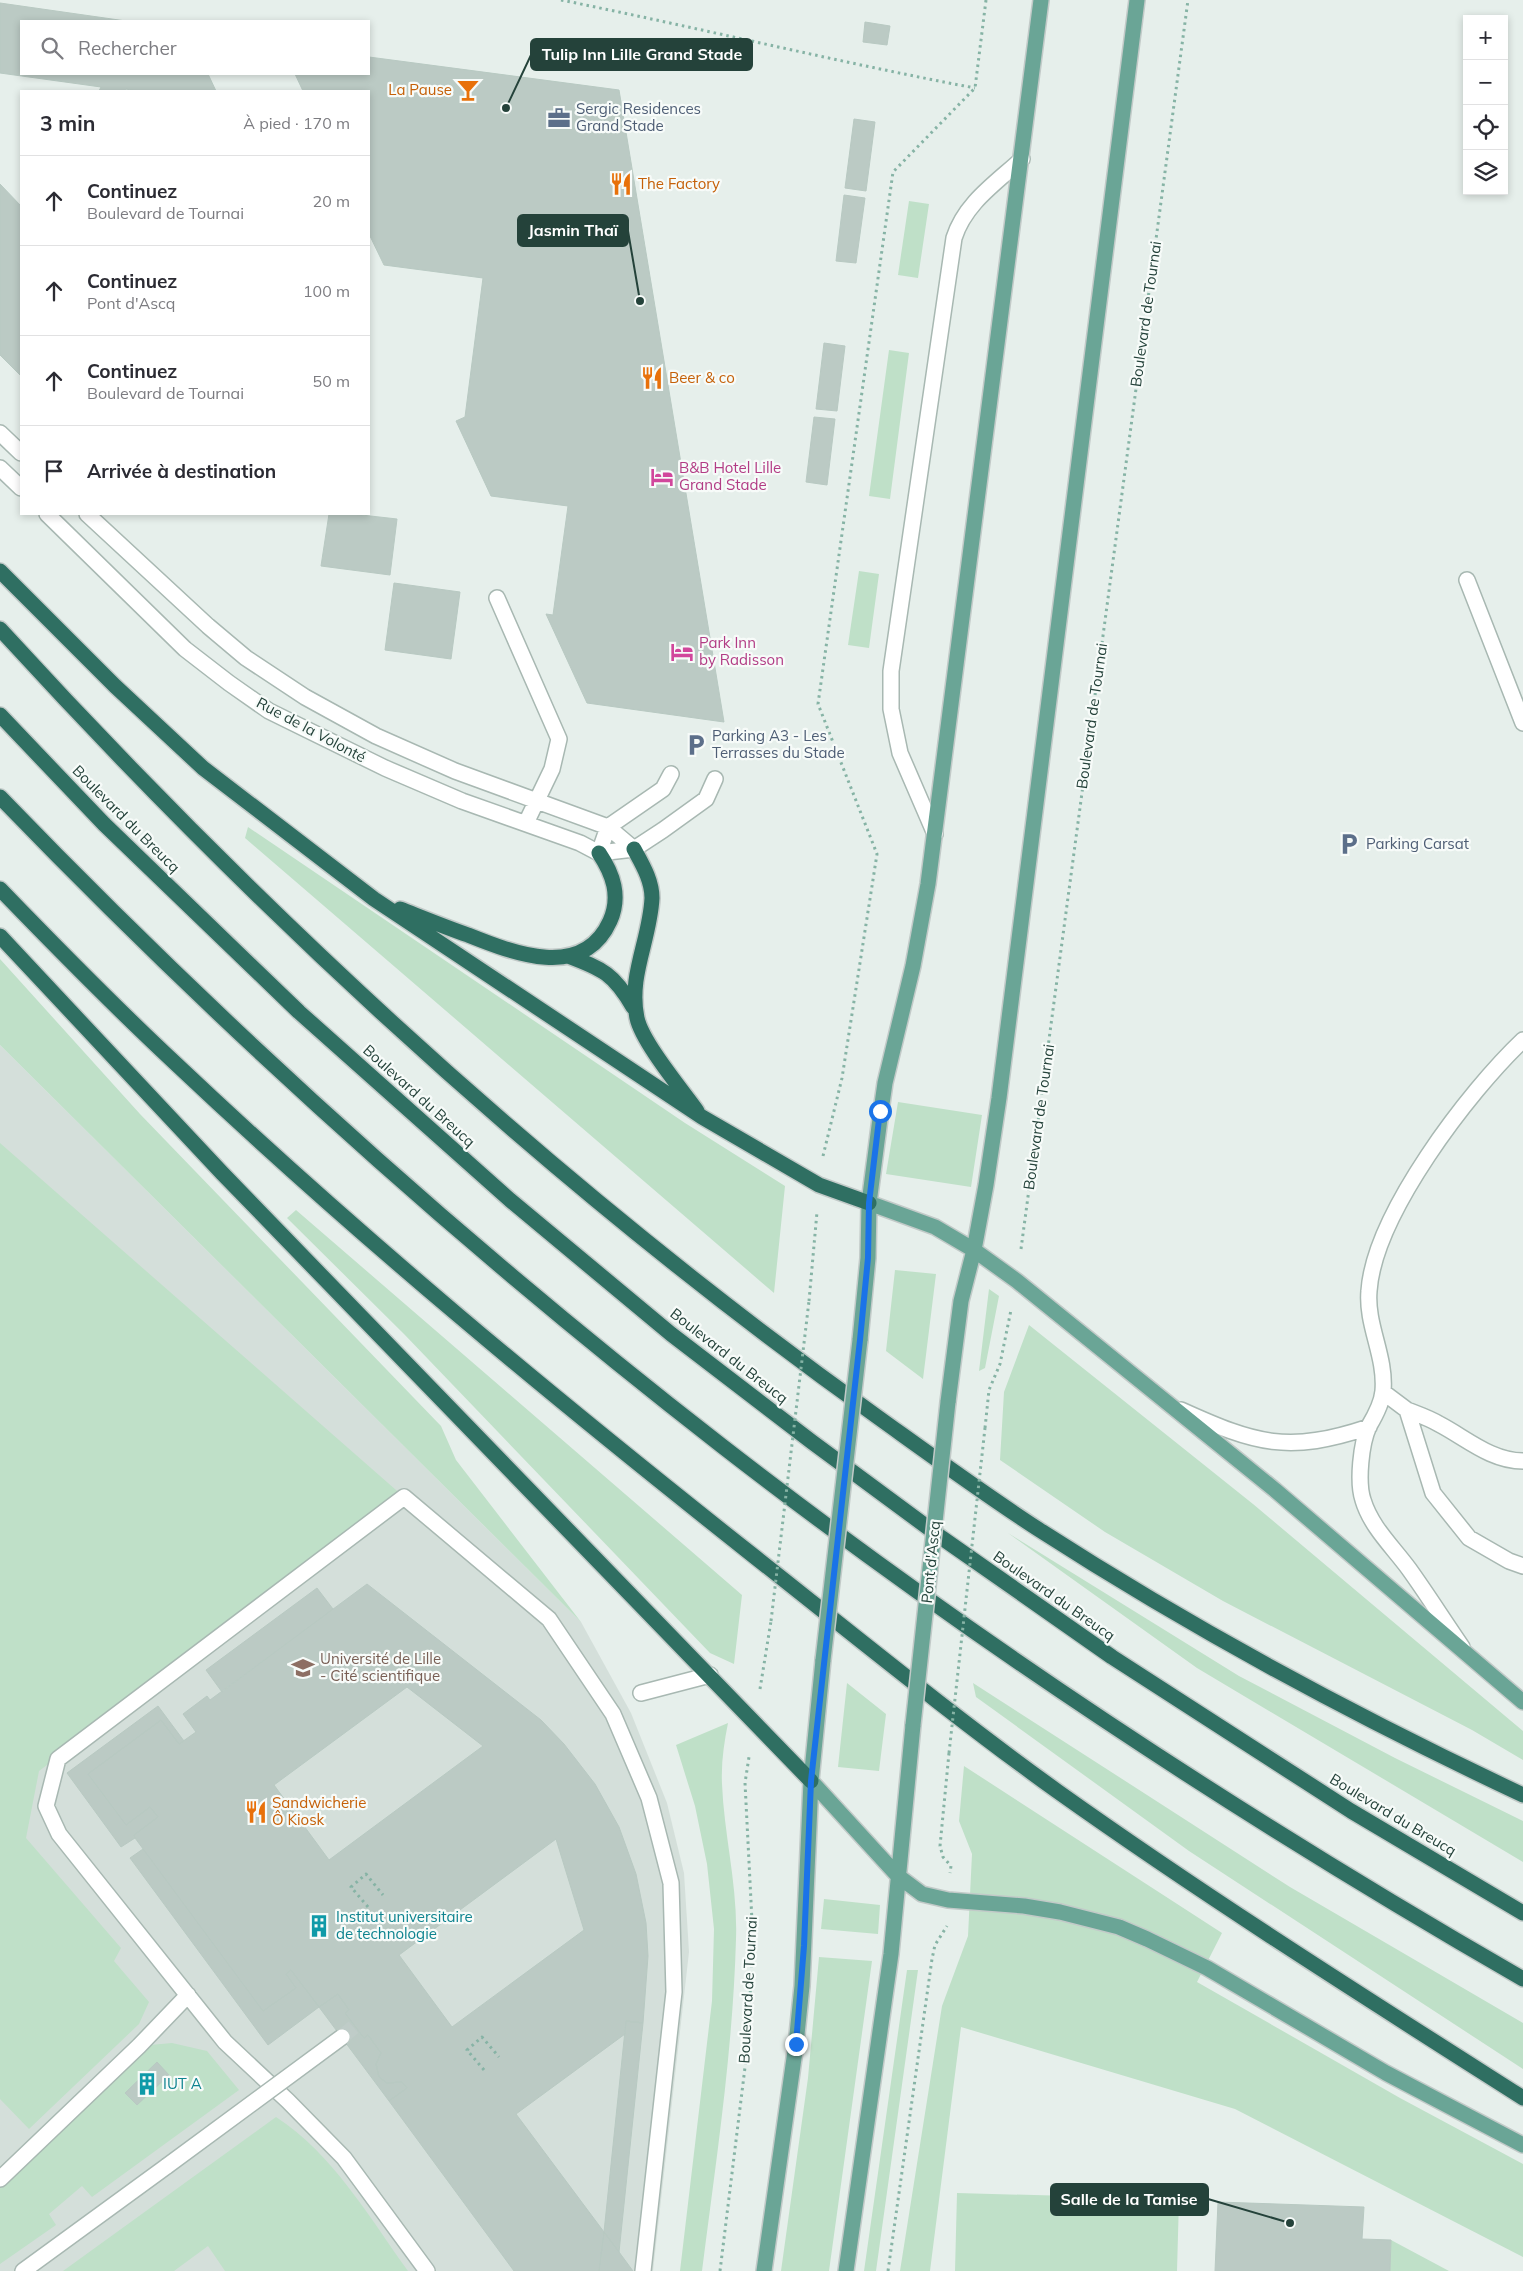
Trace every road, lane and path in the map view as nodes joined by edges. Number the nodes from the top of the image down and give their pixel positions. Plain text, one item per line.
1 (562, 0) edge
2 (986, 0) edge
3 (1041, 0) edge
4 (1137, 0) edge
5 (1188, 0) edge
6 (975, 88) junction
7 (1022, 159) junction
8 (0, 433) edge
9 (20, 452) edge
10 (0, 468) edge
11 (20, 487) edge
12 (48, 515) edge
13 (88, 515) edge
14 (0, 571) edge
15 (1467, 580) dead end
16 (497, 598) dead end
17 (0, 629) edge
18 (0, 715) edge
19 (1523, 723) edge
20 (671, 774) dead end
21 (715, 779) dead end
22 (0, 797) edge
23 (538, 800) junction
24 (526, 823) junction
25 (608, 827) junction
26 (935, 834) junction
27 (634, 848) junction
28 (599, 853) junction
29 (0, 889) edge
30 (374, 899) junction
31 (0, 936) edge
32 (568, 956) junction
33 (636, 1011) junction
34 (1523, 1040) edge
35 (702, 1118) junction
36 (819, 1185) junction
37 (869, 1203) junction
38 (974, 1250) junction
39 (1017, 1281) junction
40 (1383, 1392) junction
41 (1170, 1405) junction
42 (1407, 1410) junction
43 (1369, 1427) junction
44 (1523, 1461) edge
45 (1523, 1566) edge
46 (1465, 1652) junction
47 (710, 1675) junction
48 (642, 1693) dead end
49 (1523, 1702) edge
50 (755, 1721) junction
51 (811, 1781) junction
52 (1523, 1795) edge
53 (898, 1876) junction
54 (383, 1894) dead end
55 (948, 1900) junction
56 (367, 1907) dead end
57 (1523, 1913) edge
58 (1523, 1979) edge
59 (188, 1995) junction
60 (342, 2037) tunnel mouth
61 (499, 2058) dead end
62 (484, 2070) dead end
63 (1523, 2098) edge
64 (1523, 2145) edge
65 (0, 2179) edge
66 (23, 2271) edge
67 (427, 2271) edge
68 (643, 2271) edge
69 (720, 2271) edge
70 (764, 2271) edge
71 (846, 2271) edge
72 (888, 2271) edge

1 - 6 path
2 - 6 path
3 - 7 main road
4 - 38 main road
5 - 39 path, Boulevard de Tournai
6 - 36 path
7 - 26 main road
7 - 26 street
8 - 9 street
10 - 11 street
12 - 24 street, Rue de la Volonté
13 - 23 street, Rue de la Volonté
14 - 30 highway
15 - 19 street
16 - 23 street
17 - 52 highway
18 - 57 highway, Boulevard du Breucq
20 - 25 street
21 - 27 street
22 - 58 highway
23 - 24 street
23 - 25 street, Rue de la Volonté
24 - 28 street, Rue de la Volonté
25 - 27 street, Rue de la Volonté
25 - 28 street
26 - 37 main road
27 - 28 street
27 - 33 highway
28 - 32 highway
29 - 63 highway
30 - 32 highway
30 - 35 highway
31 - 47 highway
32 - 33 highway
33 - 35 highway
34 - 40 street
35 - 36 highway
36 - 37 highway
36 - 50 path, Boulevard de Tournai, bridge
37 - 38 main road
37 - 51 main road, bridge
38 - 39 main road
38 - 53 main road, Pont d'Ascq, bridge
39 - 41 main road
39 - 55 path, Boulevard de Tournai, bridge
40 - 42 street
40 - 43 street
41 - 43 street
41 - 46 main road
42 - 44 street
42 - 45 street
43 - 46 street
46 - 49 main road
47 - 48 street
47 - 50 highway
50 - 51 highway
50 - 69 path, Boulevard de Tournai
51 - 53 main road
51 - 70 main road
53 - 55 main road
53 - 71 main road
54 - 56 path
55 - 64 main road
55 - 72 path
59 - 65 street
59 - 67 street
59 - 68 street
60 - 66 street, bridge
61 - 62 path

